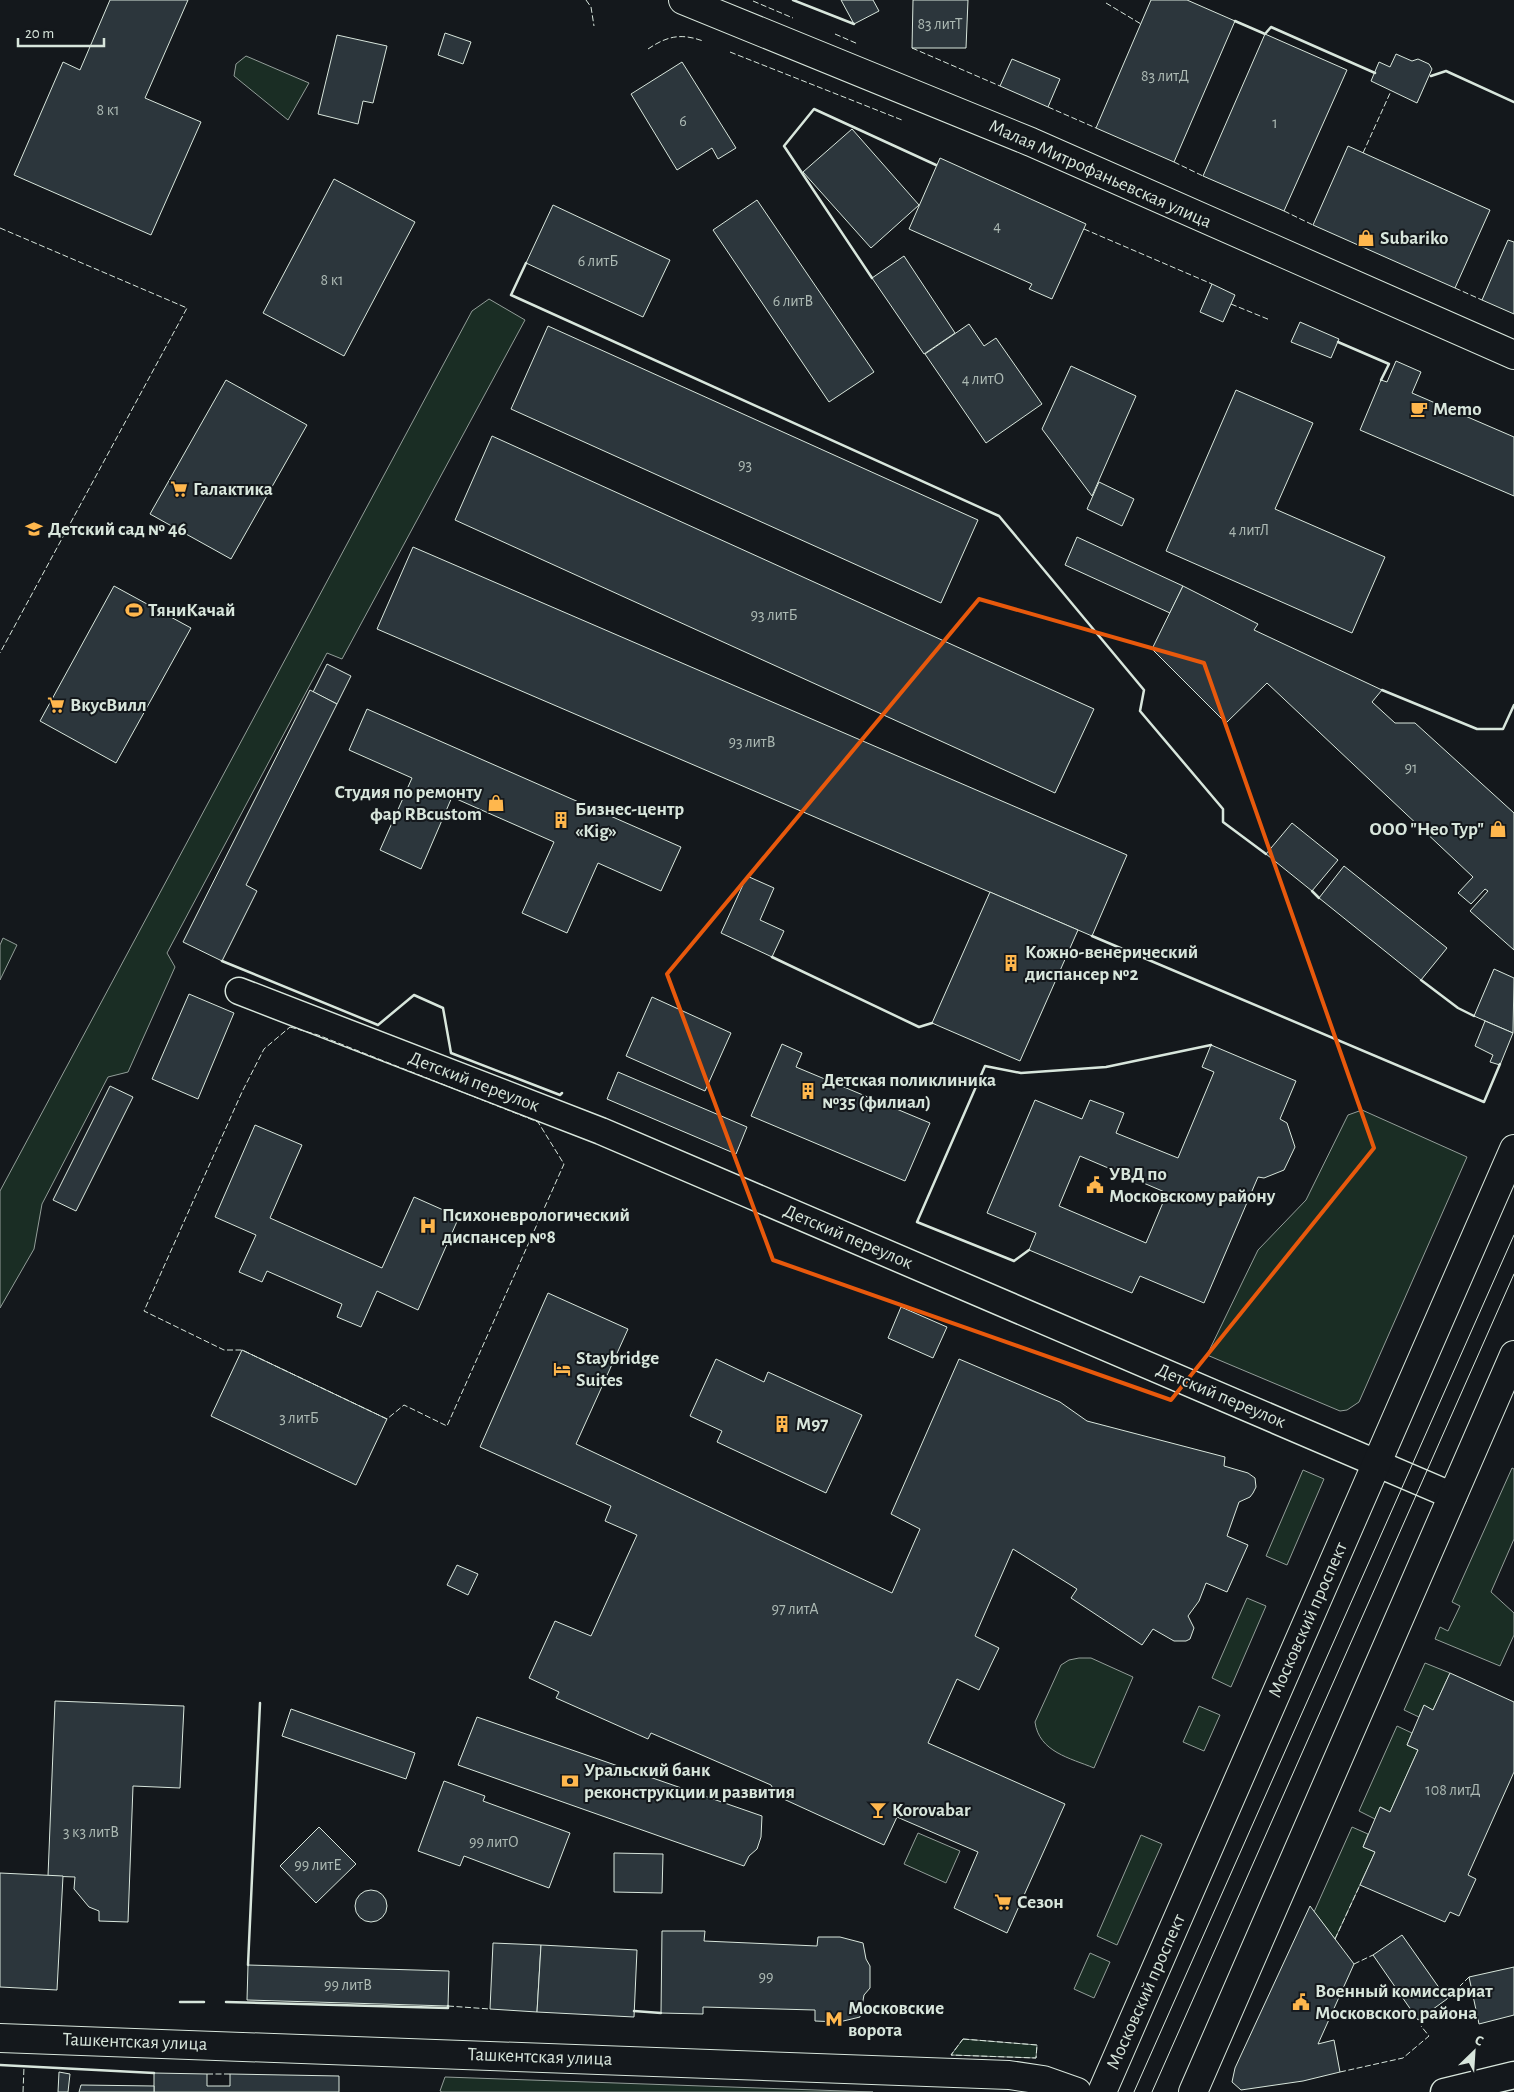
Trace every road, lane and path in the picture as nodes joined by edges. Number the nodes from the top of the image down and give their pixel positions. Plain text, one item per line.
1 (683, 0) edge
2 (1514, 355) edge
3 (238, 991) dead end
4 (1514, 1149) edge
5 (1514, 1355) edge
6 (1377, 1463) junction
7 (1453, 1496) junction
8 (0, 2038) edge
9 (1514, 2075) edge
10 (1077, 2092) edge
11 (1102, 2092) edge
12 (1193, 2092) edge
13 (1444, 2092) edge

1 - 2 street, Малая Митрофаньевская улица
3 - 6 street, Детский переулок
4 - 6 street, Московский проспект
5 - 7 street
6 - 7 street, Детский переулок
6 - 11 street, Московский проспект
7 - 12 street
8 - 10 street, Ташкентская улица
9 - 13 street

